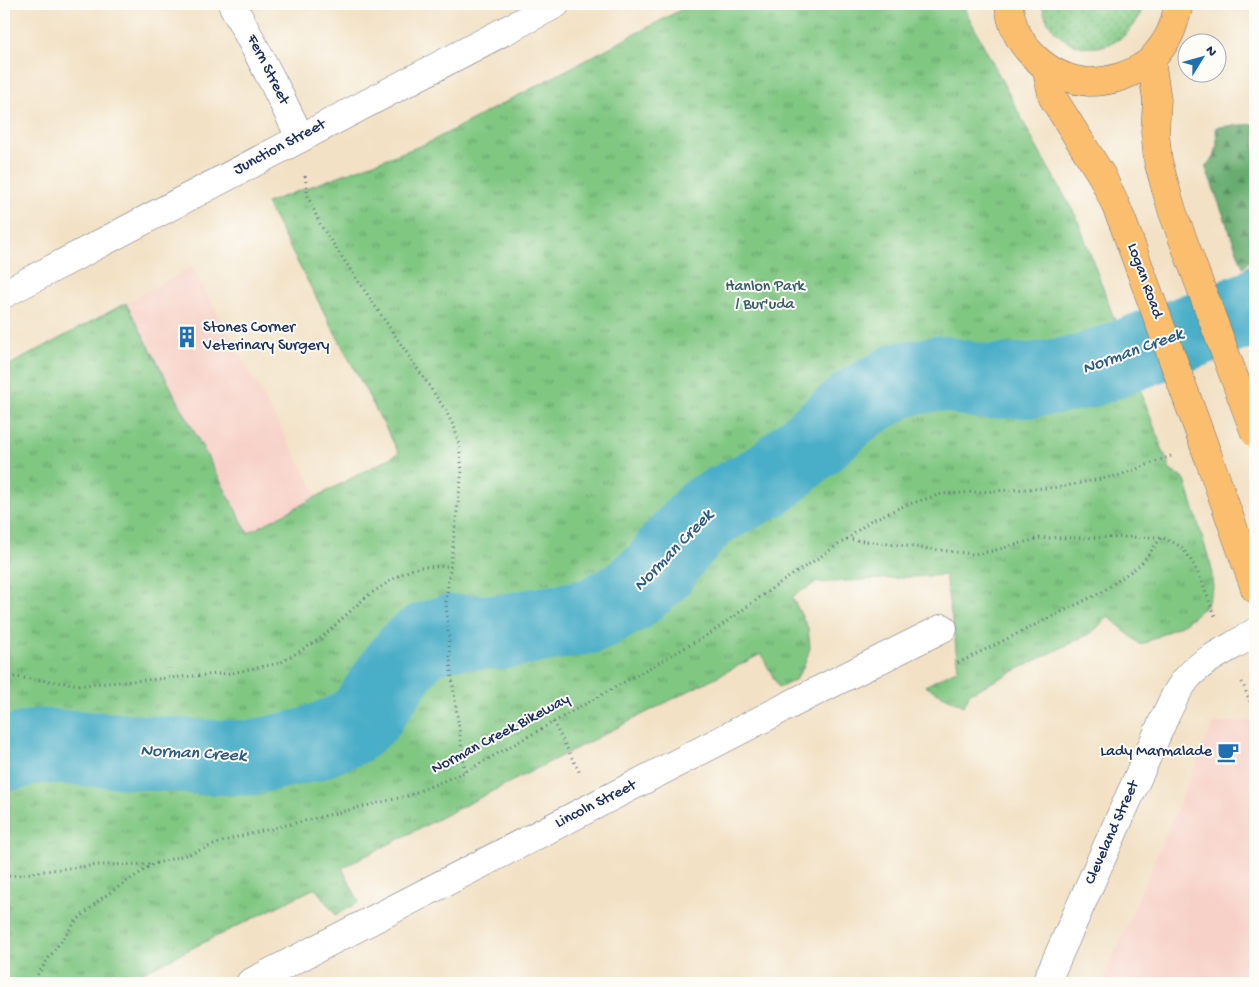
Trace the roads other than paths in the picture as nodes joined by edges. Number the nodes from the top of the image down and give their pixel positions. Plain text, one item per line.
1 (232, 4) edge
2 (556, 4) edge
3 (1009, 4) edge
4 (1178, 4) edge
5 (1151, 60) junction
6 (1046, 68) junction
7 (300, 137) junction
8 (4, 294) edge
9 (1255, 433) edge
10 (1255, 589) edge
11 (1255, 632) edge
12 (934, 633) road end
13 (250, 983) edge
14 (1046, 983) edge

1 - 7 street, Fern Street
2 - 7 street, Junction Street
3 - 6 highway
4 - 5 highway
5 - 6 highway
5 - 9 highway, bridge
6 - 10 highway, Logan Road, bridge
7 - 8 street, Junction Street
11 - 14 street, Cleveland Street
12 - 13 street, Lincoln Street

